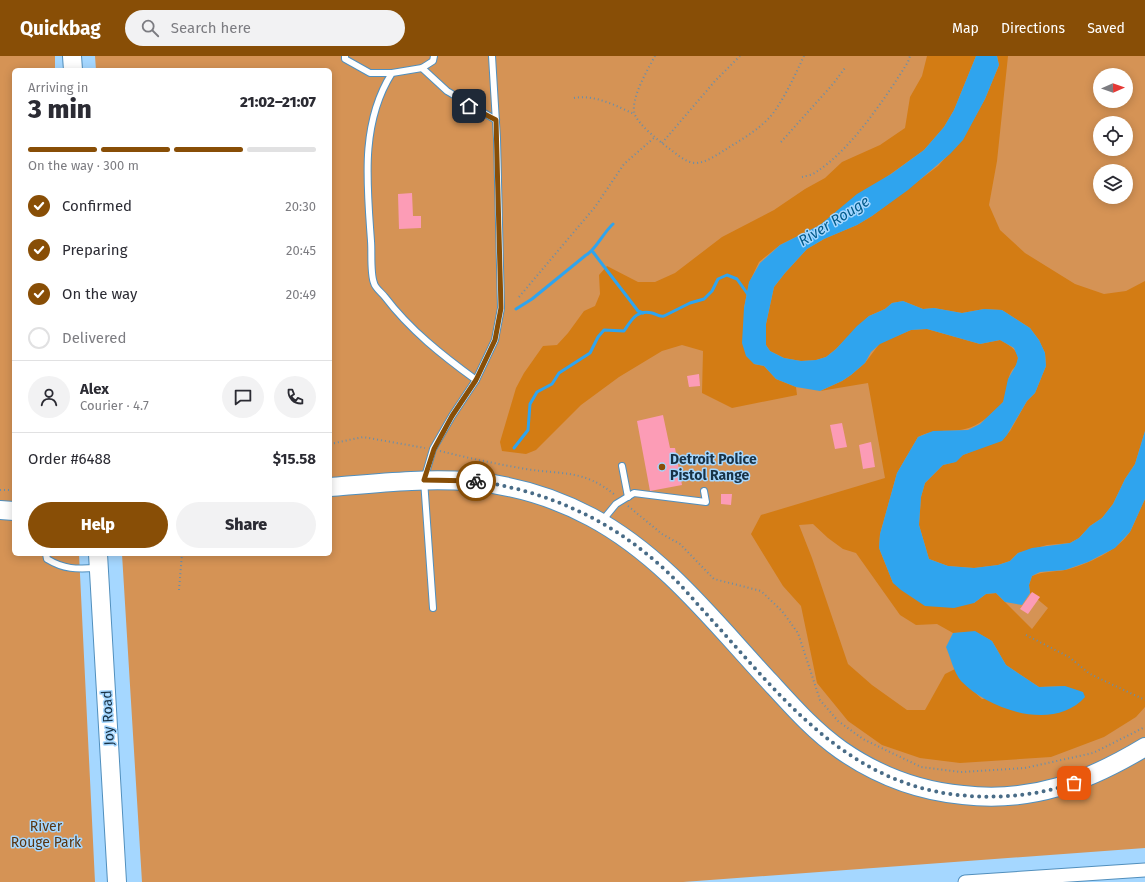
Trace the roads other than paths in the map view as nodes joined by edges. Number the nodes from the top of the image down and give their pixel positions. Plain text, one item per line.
1 (72, 56) edge
2 (345, 56) edge
3 (434, 56) edge
4 (492, 56) edge
5 (73, 68) edge
6 (422, 68) junction
7 (392, 73) junction
8 (496, 120) junction
9 (476, 380) junction
10 (622, 466) dead end
11 (424, 480) junction
12 (332, 487) edge
13 (704, 491) dead end
14 (628, 497) junction
15 (0, 510) edge
16 (12, 511) edge
17 (600, 522) junction
18 (46, 556) edge
19 (99, 561) edge
20 (433, 608) dead end
21 (1145, 747) edge
22 (1145, 870) edge
23 (1039, 879) edge
24 (117, 882) edge
25 (965, 882) edge

1 - 5 street
2 - 7 lane
3 - 6 lane
4 - 8 lane
6 - 7 lane
6 - 8 lane
7 - 9 lane
8 - 9 lane
9 - 11 lane
10 - 14 lane
11 - 12 street
11 - 17 street
11 - 20 lane
13 - 14 lane
14 - 17 lane
15 - 16 street
17 - 21 street
18 - 19 lane
19 - 24 street, Joy Road
22 - 23 street
23 - 25 street

